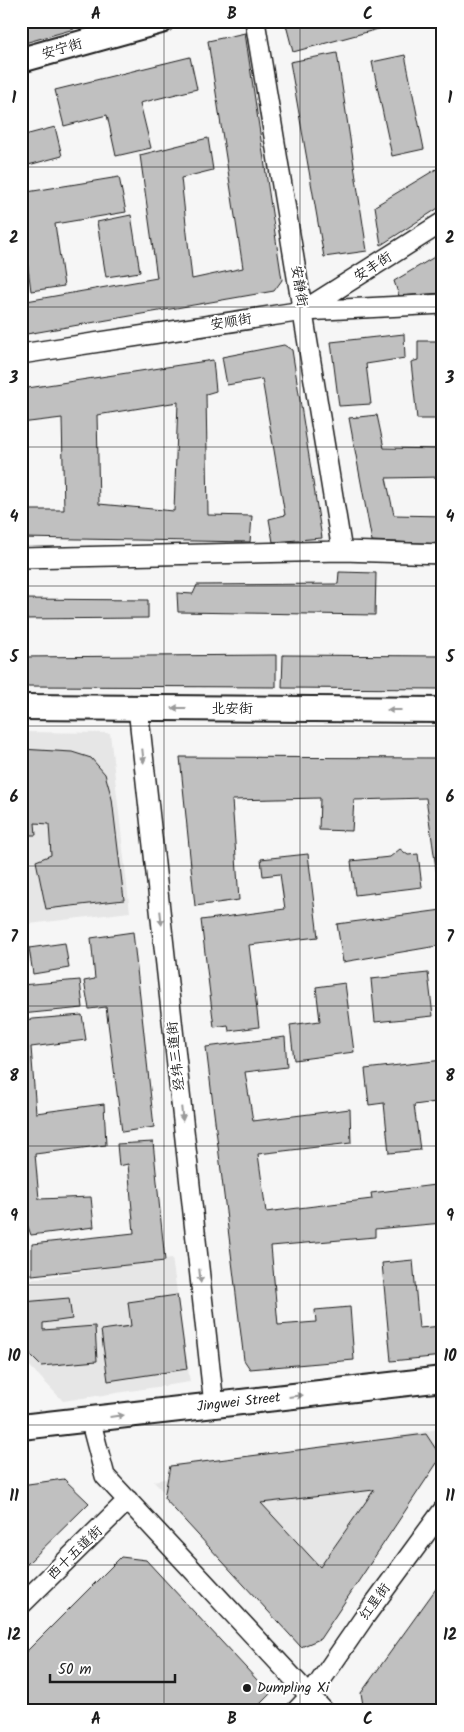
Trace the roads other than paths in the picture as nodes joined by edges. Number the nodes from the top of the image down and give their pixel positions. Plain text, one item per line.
1 (161, 21) edge
2 (255, 21) edge
3 (21, 60) edge
4 (443, 222) edge
5 (443, 304) edge
6 (303, 311) junction
7 (21, 354) edge
8 (342, 551) junction
9 (443, 554) edge
10 (21, 558) edge
11 (21, 707) edge
12 (138, 708) junction
13 (443, 710) edge
14 (443, 1378) edge
15 (214, 1405) junction
16 (90, 1420) junction
17 (28, 1427) edge
18 (128, 1500) junction
19 (443, 1510) edge
20 (21, 1605) edge
21 (310, 1696) junction
22 (296, 1711) edge
23 (324, 1711) edge

1 - 3 main road, 安宁街
2 - 6 street, 安静街
4 - 6 street, 安丰街
5 - 6 street, 安顺街
6 - 7 street, 安顺街
6 - 8 street, 安静街
8 - 9 street
8 - 10 street
11 - 12 main road, 北安街
13 -> 12 main road, 北安街
12 -> 15 street, 经纬三道街
15 -> 14 main road, Jingwei Street
16 -> 15 main road, Jingwei Street
16 - 17 main road, Jingwei Street
16 - 18 street
18 - 20 street, 西十五道街
18 - 21 street
19 - 21 street, 红星街
21 - 22 street, 红星街
21 - 23 street

